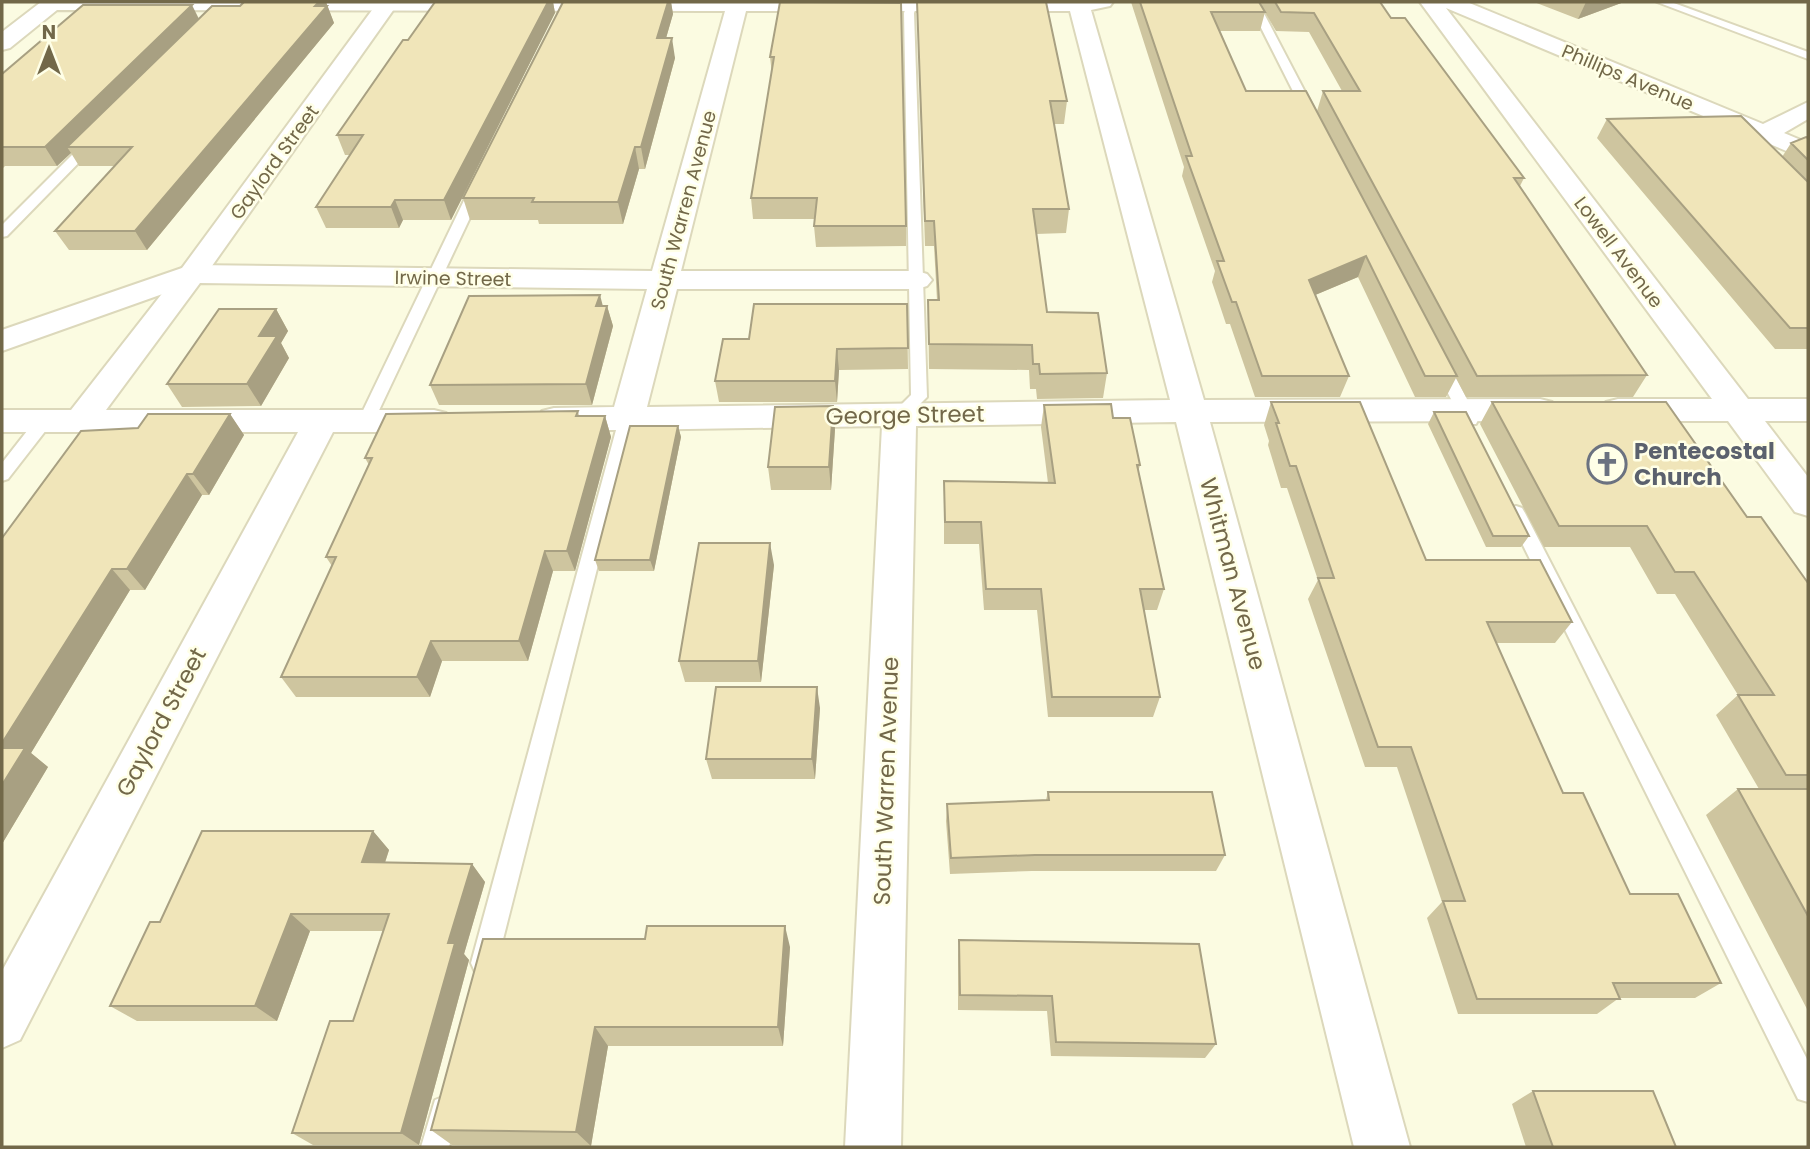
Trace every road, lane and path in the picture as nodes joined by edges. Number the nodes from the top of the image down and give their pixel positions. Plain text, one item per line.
1 (1253, 2) edge
2 (1430, 2) edge
3 (1449, 2) edge
4 (1662, 2) edge
5 (53, 3) edge
6 (1087, 3) edge
7 (388, 4) edge
8 (737, 4) edge
9 (913, 4) edge
10 (227, 7) edge
11 (565, 8) edge
12 (2, 43) edge
13 (1808, 56) edge
14 (1808, 109) edge
15 (1317, 125) edge
16 (101, 134) edge
17 (1758, 141) junction
18 (1808, 152) edge
19 (482, 178) edge
20 (2, 233) edge
21 (192, 274) junction
22 (433, 277) junction
23 (665, 281) junction
24 (917, 281) junction
25 (2, 341) edge
26 (1432, 348) edge
27 (1738, 409) junction
28 (1808, 410) edge
29 (1190, 411) junction
30 (899, 415) junction
31 (627, 419) junction
32 (463, 420) edge
33 (517, 420) edge
34 (2, 421) edge
35 (44, 421) junction
36 (80, 421) junction
37 (366, 421) junction
38 (321, 422) junction
39 (1471, 423) junction
40 (2, 475) edge
41 (1508, 496) edge
42 (1808, 503) edge
43 (478, 985) edge
44 (2, 1021) edge
45 (1808, 1089) edge
46 (450, 1093) edge
47 (435, 1147) edge
48 (873, 1147) edge
49 (1382, 1147) edge

1 - 15 lane
2 - 27 street, Lowell Avenue
3 - 17 street, Phillips Avenue
4 - 13 lane
5 - 10 street
5 - 12 street
6 - 9 street
6 - 29 street, Whitman Avenue
7 - 10 street
7 - 11 street
7 - 21 street, Gaylord Street
8 - 9 street
8 - 11 street
8 - 23 street, South Warren Avenue
9 - 24 lane
14 - 17 street
16 - 20 lane
17 - 18 street, Phillips Avenue
19 - 22 lane
21 - 22 street, Irwine Street
21 - 25 street, Irwine Street
21 - 36 street, Gaylord Street
22 - 23 street, Irwine Street
22 - 37 lane
23 - 24 street, Irwine Street
23 - 31 street, South Warren Avenue
24 - 30 lane
26 - 39 lane
27 - 28 street, George Street
27 - 39 street, George Street
27 - 42 street, Lowell Avenue
29 - 30 street, George Street
29 - 39 street, George Street
29 - 49 street, Whitman Avenue
30 - 31 street, George Street
30 - 48 street, South Warren Avenue
31 - 33 street, George Street
31 - 43 lane
32 - 37 street
34 - 35 street
35 - 36 street
35 - 40 lane
36 - 38 street
37 - 38 street
38 - 44 street, Gaylord Street
41 - 45 lane
46 - 47 lane

